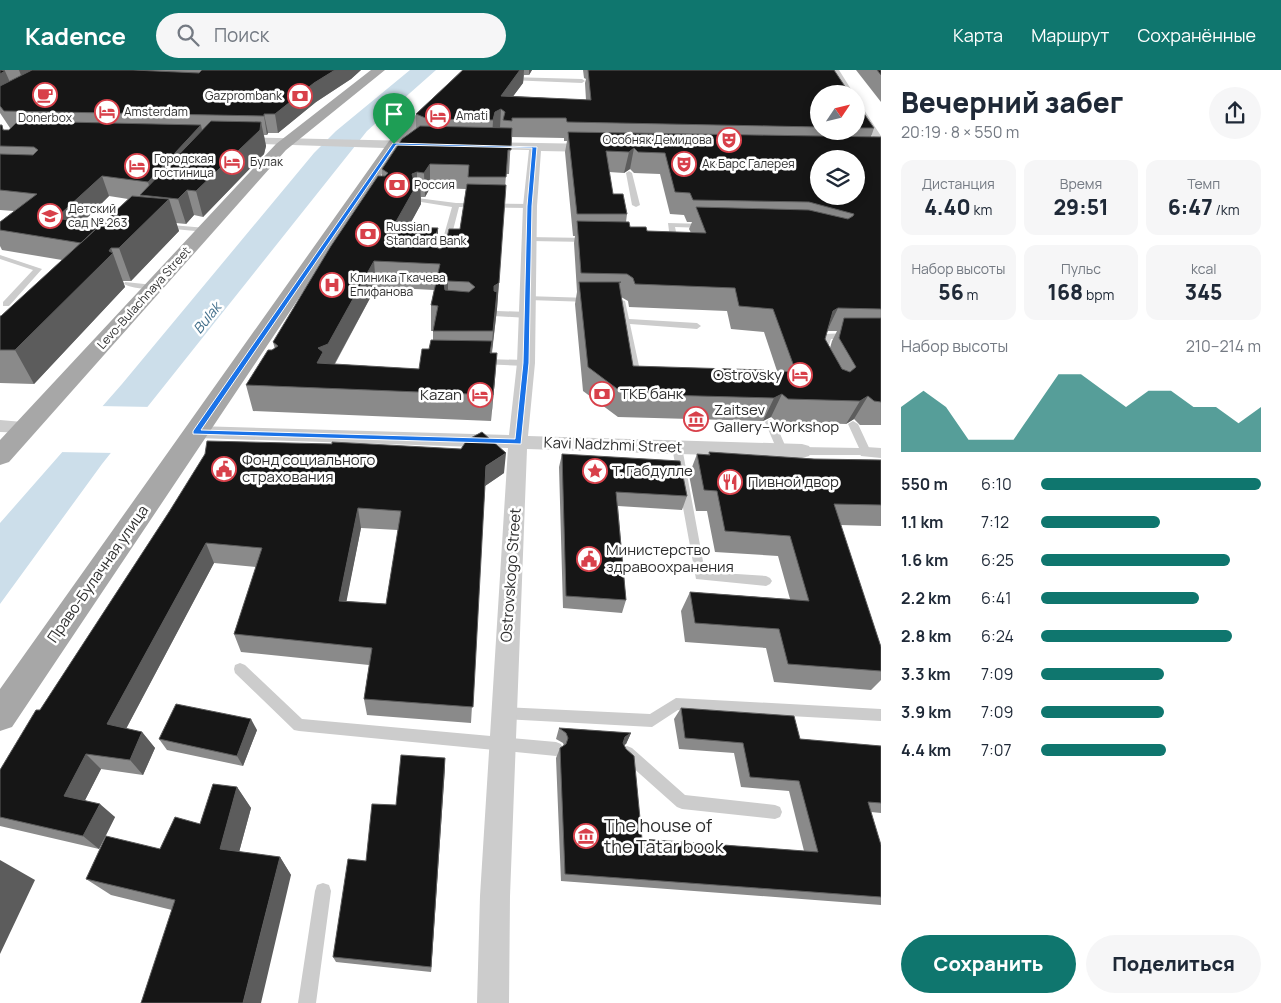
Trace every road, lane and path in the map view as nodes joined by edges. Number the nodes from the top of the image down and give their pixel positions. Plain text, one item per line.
1 (379, 70) edge
2 (835, 70) edge
3 (469, 72) edge
4 (504, 78) edge
5 (582, 81) dead end
6 (844, 85) edge
7 (865, 118) edge
8 (224, 141) edge
9 (296, 142) junction
10 (881, 143) edge
11 (386, 144) junction
12 (430, 145) edge
13 (468, 146) edge
14 (535, 147) junction
15 (604, 148) edge
16 (629, 173) edge
17 (417, 200) edge
18 (456, 205) junction
19 (636, 205) dead end
20 (530, 206) junction
21 (159, 226) edge
22 (710, 226) edge
23 (206, 230) junction
24 (530, 239) junction
25 (596, 240) edge
26 (665, 241) edge
27 (444, 252) edge
28 (0, 257) edge
29 (128, 284) dead end
30 (154, 287) junction
31 (528, 298) junction
32 (6, 304) dead end
33 (496, 314) edge
34 (528, 315) junction
35 (625, 321) junction
36 (697, 326) dead end
37 (863, 336) edge
38 (475, 362) edge
39 (526, 363) junction
40 (824, 368) edge
41 (646, 381) edge
42 (770, 422) dead end
43 (853, 424) dead end
44 (0, 426) edge
45 (26, 427) junction
46 (196, 432) junction
47 (519, 442) junction
48 (677, 447) junction
49 (782, 450) junction
50 (802, 450) joint
51 (874, 452) edge
52 (0, 456) edge
53 (766, 581) dead end
54 (240, 669) dead end
55 (504, 712) junction
56 (881, 715) edge
57 (0, 716) edge
58 (503, 745) junction
59 (556, 749) dead end
60 (627, 753) edge
61 (775, 812) dead end
62 (323, 891) dead end
63 (308, 1003) edge
64 (493, 1003) edge

1 - 9 main road, Levo-Bulachnaya Street
2 - 6 street
3 - 11 main road
4 - 5 lane
7 - 10 street
8 - 9 street
9 - 11 street
9 - 23 main road, Levo-Bulachnaya Street
11 - 12 street
11 - 46 main road, Право-Булачная улица
13 - 14 street
14 - 15 street
14 - 20 street, Ostrovskogo Street
16 - 19 lane
17 - 18 lane
18 - 20 lane
18 - 27 lane
20 - 24 street, Ostrovskogo Street
21 - 23 lane
22 - 26 lane
23 - 30 main road, Levo-Bulachnaya Street
24 - 25 lane
24 - 31 street, Ostrovskogo Street
28 - 32 lane
29 - 30 lane
30 - 45 main road, Levo-Bulachnaya Street
31 - 34 street, Ostrovskogo Street
31 - 35 lane
33 - 34 lane
34 - 39 street, Ostrovskogo Street
35 - 36 lane
35 - 41 lane
37 - 40 lane
38 - 39 lane
39 - 47 street, Ostrovskogo Street
42 - 49 lane
43 - 51 lane
44 - 45 street
45 - 52 main road, Levo-Bulachnaya Street
46 - 47 street, Kavi Nadzhmi Street
46 - 57 main road, Право-Булачная улица
47 - 48 street, Kavi Nadzhmi Street
47 - 55 street, Ostrovskogo Street
48 - 49 street, Kavi Nadzhmi Street
48 - 53 lane
49 - 50 street, Kavi Nadzhmi Street
50 - 51 lane, Kavi Nadzhmi Street
54 - 58 lane
55 - 56 lane
55 - 58 street, Ostrovskogo Street
58 - 59 lane
58 - 64 street, Ostrovskogo Street
60 - 61 lane
62 - 63 lane

